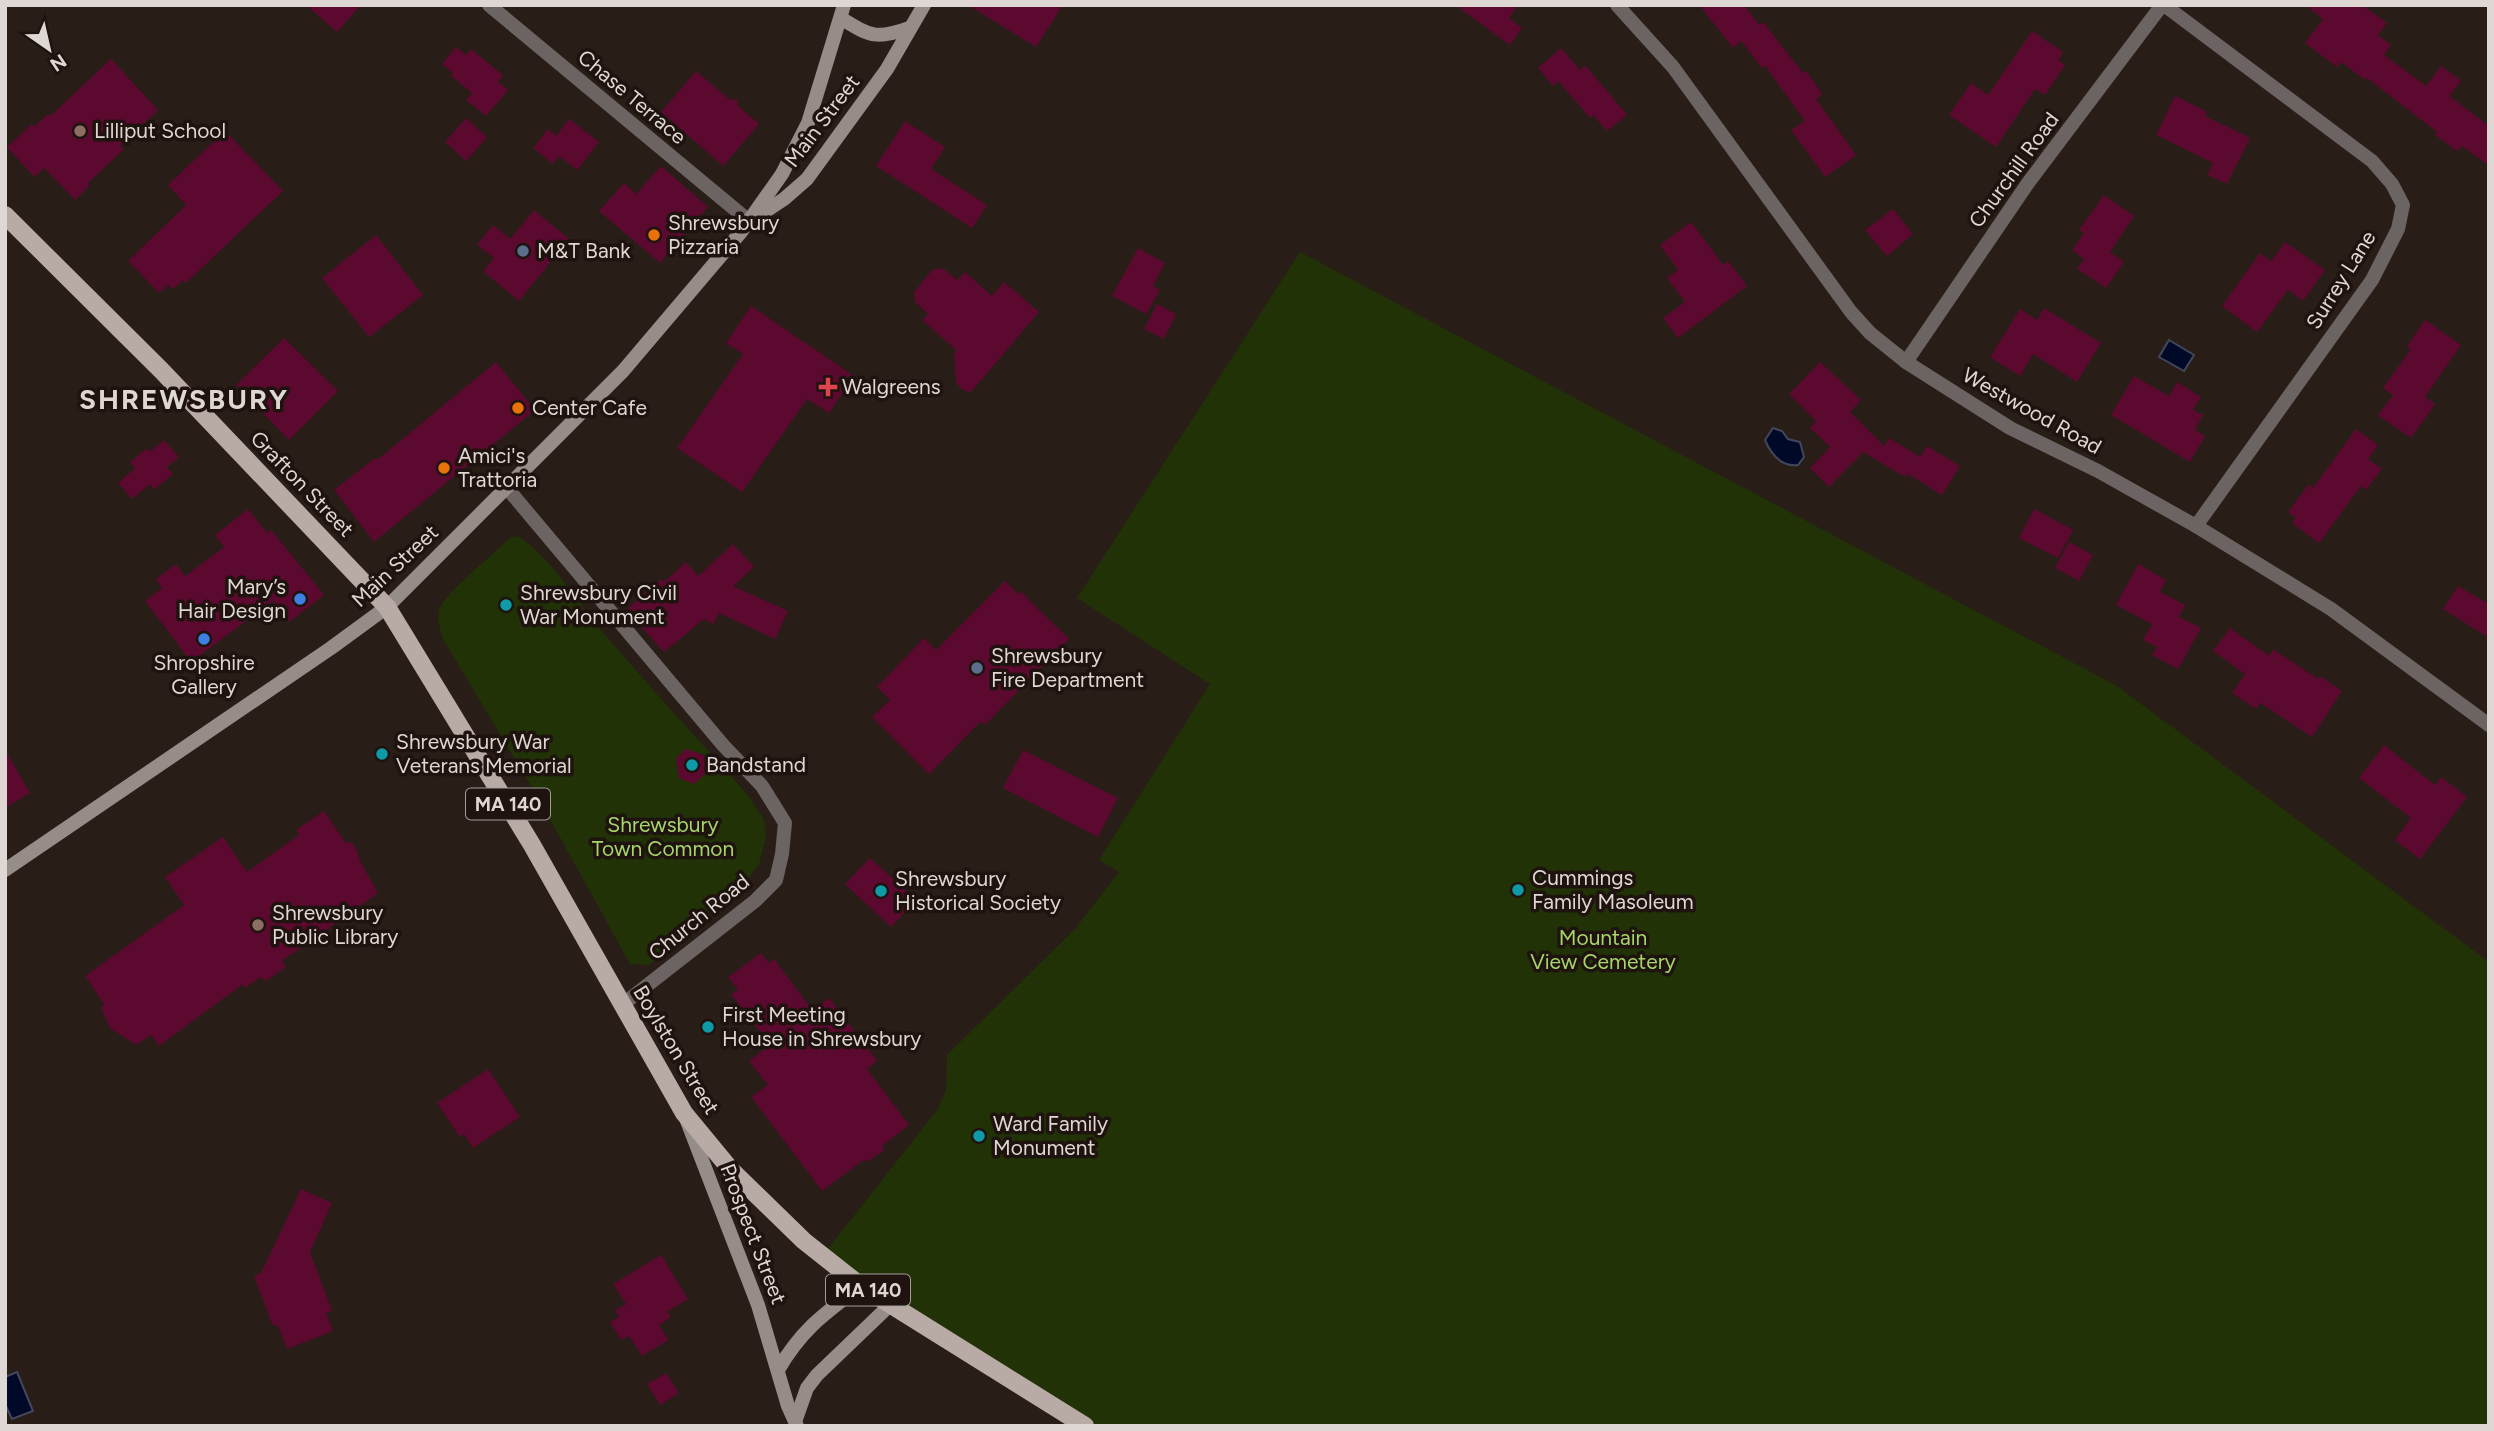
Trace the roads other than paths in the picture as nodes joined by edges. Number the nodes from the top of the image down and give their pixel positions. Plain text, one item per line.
1 (489, 5) edge
2 (923, 5) edge
3 (1617, 5) edge
4 (2163, 5) edge
5 (843, 12) edge
6 (909, 28) junction
7 (5, 215) edge
8 (749, 221) junction
9 (1906, 362) junction
10 (507, 488) junction
11 (2196, 526) junction
12 (387, 607) junction
13 (2489, 725) edge
14 (5, 870) edge
15 (622, 1005) junction
16 (684, 1113) junction
17 (861, 1286) junction
18 (891, 1304) junction
19 (778, 1370) junction
20 (796, 1422) edge
21 (1085, 1426) edge

1 - 8 street, Chase Terrace
2 - 6 main road, Main Street
3 - 9 street, Westwood Road
4 - 9 street, Churchill Road
4 - 11 street, Surrey Lane
5 - 6 main road, Main Street
5 - 8 main road, Main Street
6 - 8 main road, Main Street
7 - 12 main road, Grafton Street / MA 140
8 - 10 main road, Main Street
9 - 11 street, Westwood Road
10 - 12 main road, Main Street
10 - 15 street, Church Road
11 - 13 street, Westwood Road
12 - 14 main road, Main Street
12 - 15 main road, Boylston Street / MA 140
15 - 16 main road, Boylston Street / MA 140
16 - 17 main road, Boylston Street / MA 140
16 - 19 main road, Prospect Street
17 - 18 main road, Boylston Street / MA 140
17 - 19 main road
18 - 20 main road, Prospect Street
18 - 21 main road, Boylston Street / MA 140
19 - 20 main road, Prospect Street

